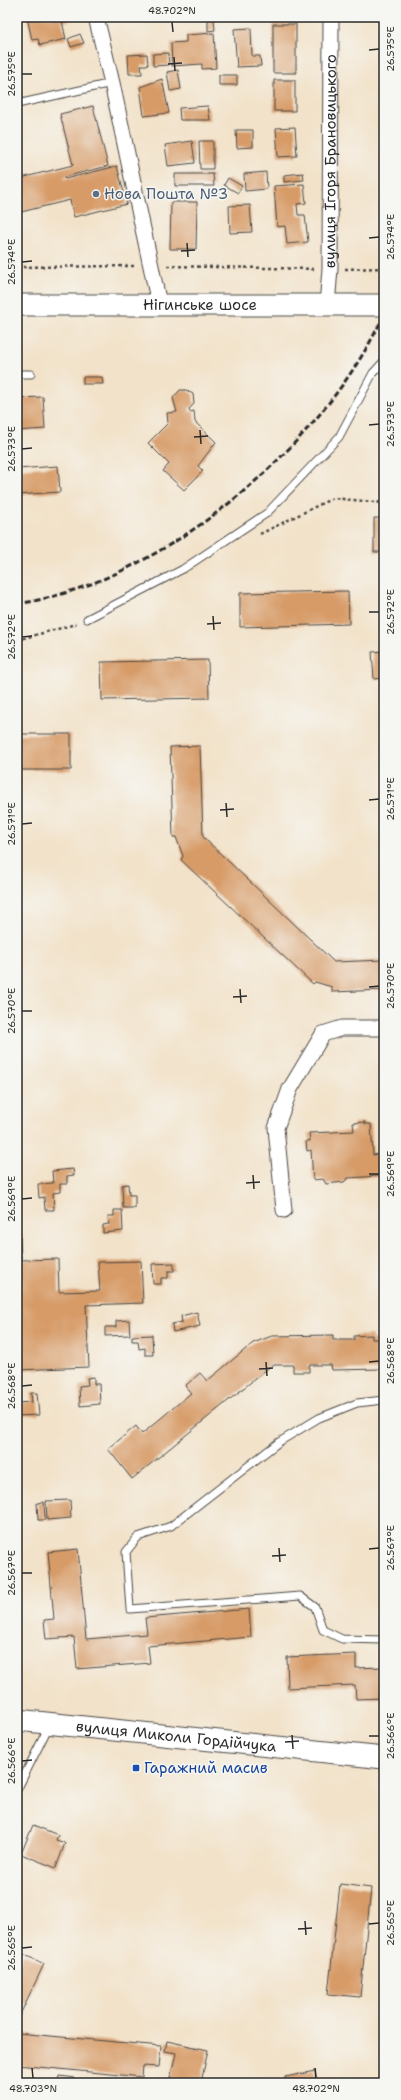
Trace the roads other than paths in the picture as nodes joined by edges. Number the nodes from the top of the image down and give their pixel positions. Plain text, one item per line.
1 (96, 17) edge
2 (331, 17) edge
3 (112, 83) junction
4 (17, 104) edge
5 (159, 304) junction
6 (17, 305) edge
7 (327, 305) junction
8 (384, 305) edge
9 (384, 361) edge
10 (17, 374) edge
11 (31, 374) dead end
12 (87, 619) road end
13 (384, 1028) edge
14 (284, 1210) dead end
15 (384, 1400) edge
16 (384, 1640) edge
17 (17, 1720) edge
18 (51, 1723) junction
19 (384, 1758) edge
20 (17, 1790) edge

1 - 3 street
2 - 7 street, вулиця Ігоря Брановицького
3 - 4 lane
3 - 5 street
5 - 6 main road, Нігинське шосе
5 - 7 main road, Нігинське шосе
7 - 8 main road, Нігинське шосе
9 - 12 lane
10 - 11 lane
13 - 14 street
15 - 16 lane
17 - 18 main road, вулиця Миколи Гордійчука
18 - 19 main road, вулиця Миколи Гордійчука
18 - 20 lane

